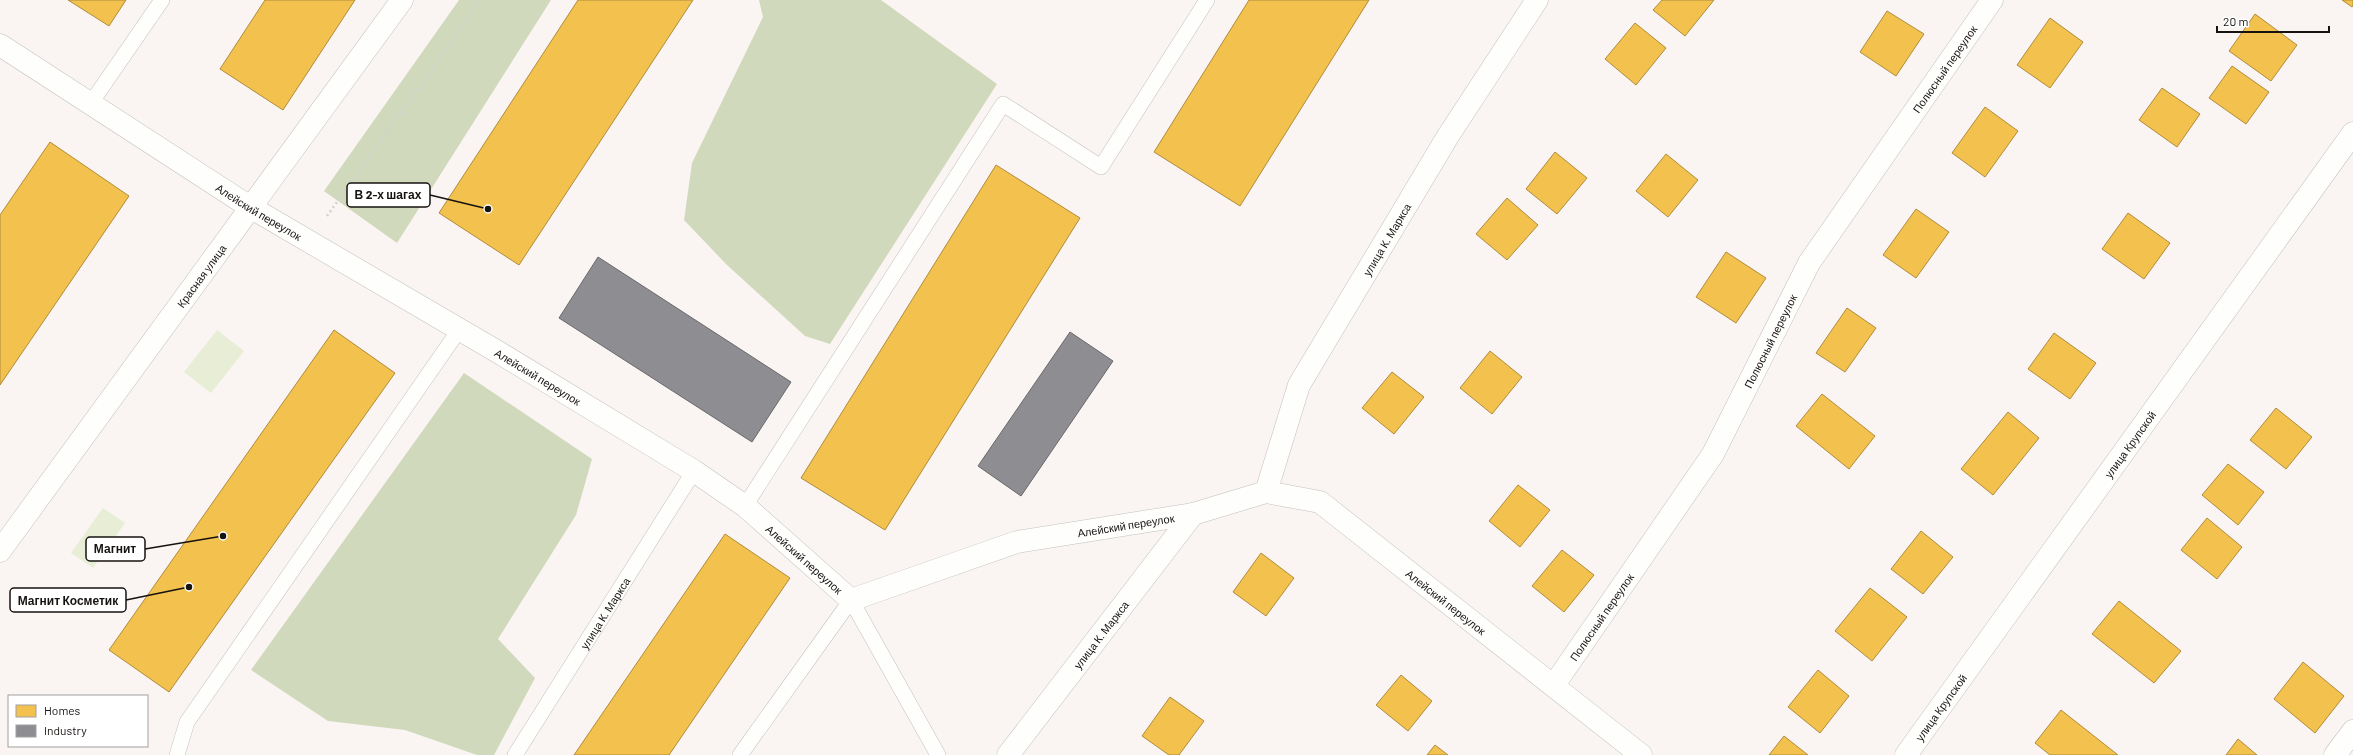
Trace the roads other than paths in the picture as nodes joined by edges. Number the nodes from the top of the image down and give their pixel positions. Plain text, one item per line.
1 (162, 0) edge
2 (402, 0) edge
3 (1207, 0) edge
4 (1537, 0) edge
5 (1992, 0) edge
6 (0, 45) edge
7 (91, 104) junction
8 (2353, 133) edge
9 (250, 207) junction
10 (459, 330) junction
11 (694, 471) junction
12 (1266, 492) junction
13 (745, 506) junction
14 (1193, 514) junction
15 (0, 551) edge
16 (851, 600) junction
17 (1554, 685) junction
18 (2353, 731) edge
19 (177, 755) edge
20 (515, 755) edge
21 (740, 755) edge
22 (938, 755) edge
23 (1008, 755) edge
24 (1641, 755) edge
25 (1906, 755) edge
26 (2335, 755) edge

1 - 7 lane
2 - 9 street, Красная улица
3 - 13 lane
4 - 12 street, улица К. Маркса
5 - 17 street, Полюсный переулок
6 - 7 street, Алейский переулок
7 - 9 street, Алейский переулок
8 - 25 street, улица Крупской
9 - 10 street, Алейский переулок
9 - 15 street, Красная улица
10 - 11 street, Алейский переулок
10 - 19 lane
11 - 13 street, Алейский переулок
11 - 20 lane, улица К. Маркса
12 - 14 street, Алейский переулок
12 - 17 street, Алейский переулок
13 - 16 street, Алейский переулок
14 - 16 street, Алейский переулок
14 - 23 street, улица К. Маркса
16 - 21 lane
16 - 22 lane
17 - 24 street, Алейский переулок
18 - 26 street

